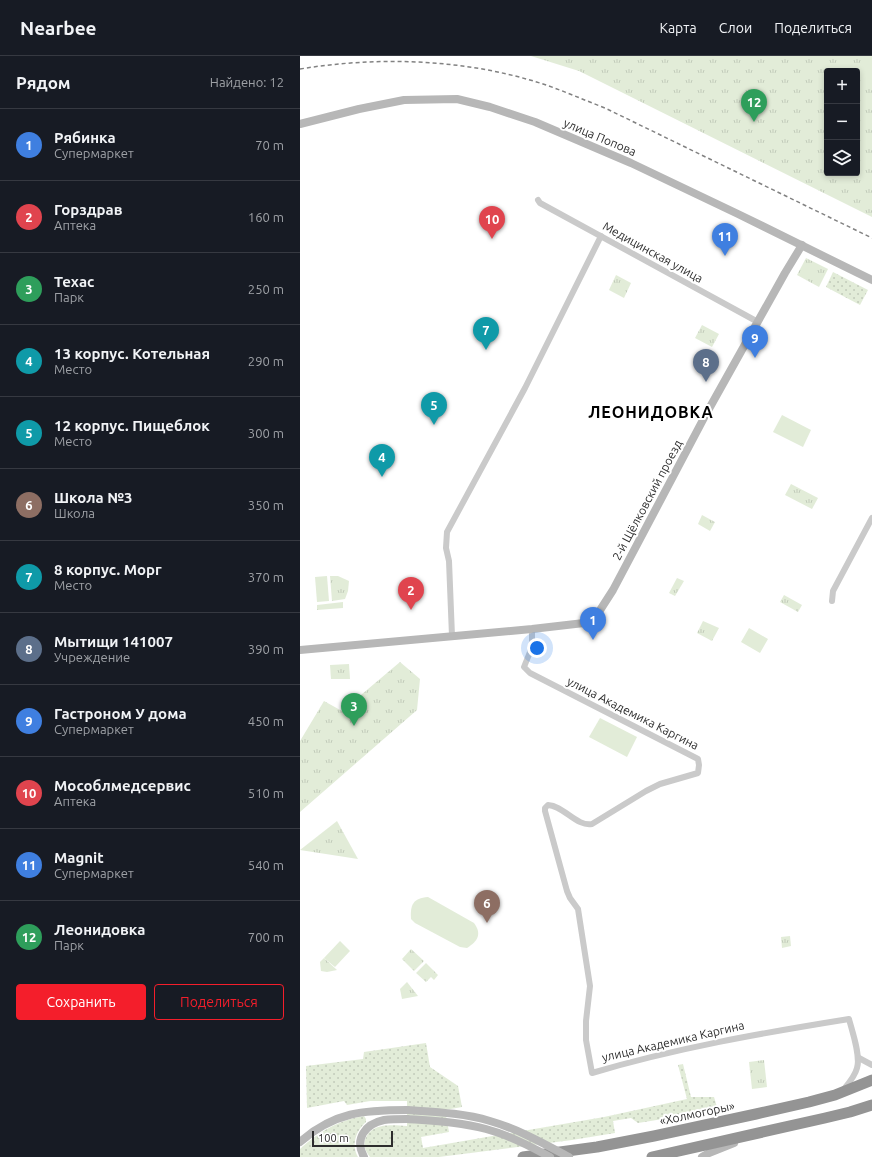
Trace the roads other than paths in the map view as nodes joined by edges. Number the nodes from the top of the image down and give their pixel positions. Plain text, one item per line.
1 (300, 124) edge
2 (538, 200) dead end
3 (601, 236) junction
4 (802, 245) junction
5 (872, 280) edge
6 (758, 322) junction
7 (872, 518) edge
8 (832, 600) dead end
9 (532, 629) junction
10 (452, 636) junction
11 (300, 650) edge
12 (859, 1058) junction
13 (872, 1065) edge
14 (872, 1080) edge
15 (843, 1092) junction
16 (872, 1105) edge
17 (760, 1132) junction
18 (300, 1142) edge
19 (364, 1157) edge
20 (523, 1157) edge
21 (550, 1157) edge
22 (569, 1157) edge
23 (652, 1157) edge
24 (702, 1157) edge

1 - 4 street, улица Попова
2 - 3 street, Медицинская улица
3 - 6 street, Медицинская улица
3 - 10 street
4 - 5 street, улица Попова
4 - 6 street, 2-й Щёлковский проезд
6 - 9 street, 2-й Щёлковский проезд
7 - 8 street
9 - 10 street
9 - 12 street, улица Академика Каргина
10 - 11 street
12 - 13 street
12 - 15 street
14 - 15 highway, «Холмогоры»
15 - 20 highway, «Холмогоры»
16 - 17 highway
17 - 23 highway
17 - 24 street
18 - 22 street, bridge
19 - 21 street, bridge

